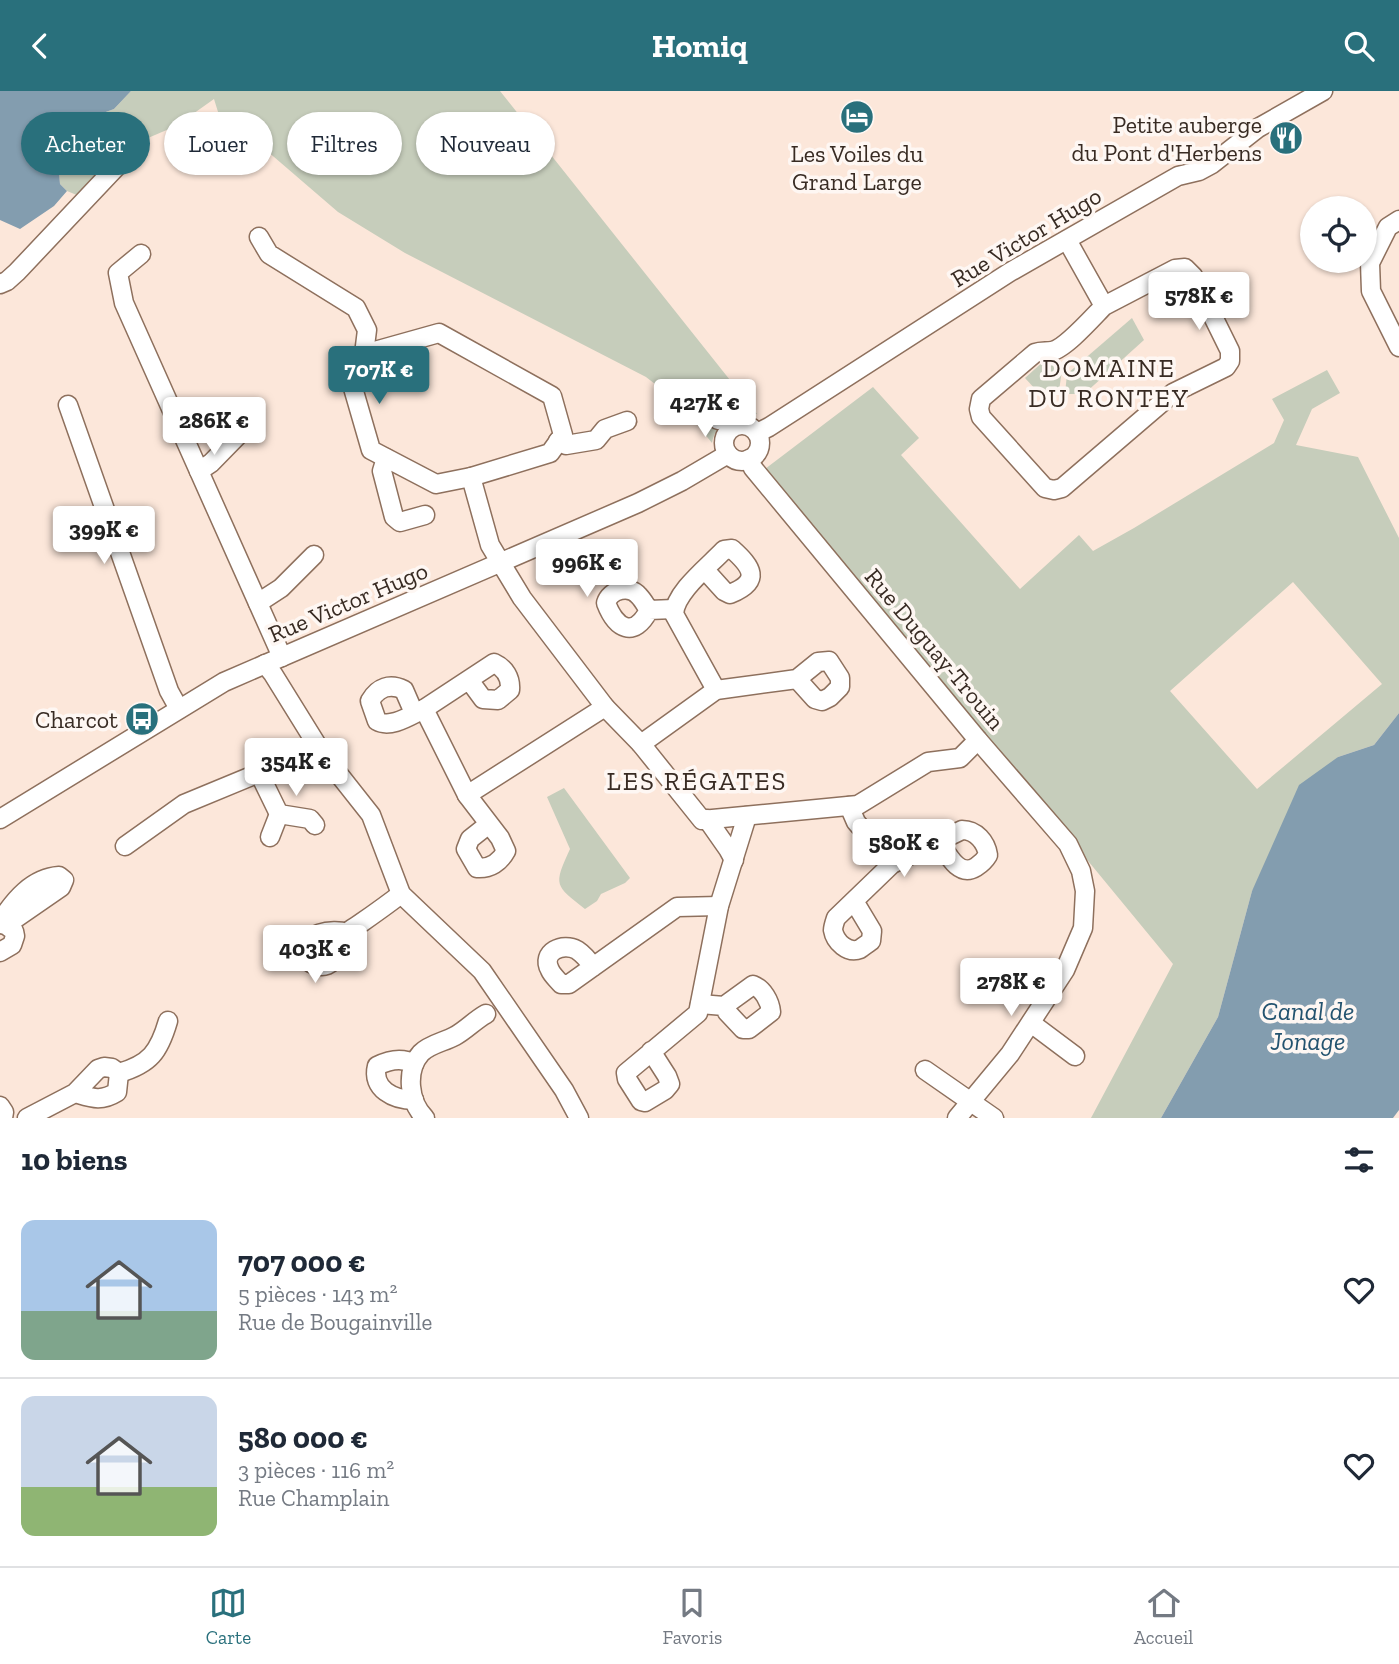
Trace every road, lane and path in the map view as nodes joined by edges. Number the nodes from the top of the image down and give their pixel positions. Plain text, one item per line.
1 (1323, 91) edge
2 (109, 175) edge
3 (1399, 221) edge
4 (259, 237) dead end
5 (1067, 240) junction
6 (141, 254) dead end
7 (0, 284) edge
8 (1104, 306) junction
9 (1399, 347) edge
10 (364, 354) junction
11 (68, 405) dead end
12 (627, 421) dead end
13 (250, 423) dead end
14 (757, 433) junction
15 (558, 441) junction
16 (728, 454) junction
17 (386, 458) junction
18 (749, 459) junction
19 (199, 471) junction
20 (471, 477) junction
21 (425, 515) dead end
22 (314, 555) dead end
23 (500, 564) junction
24 (705, 570) dead end
25 (258, 603) junction
26 (674, 609) junction
27 (649, 610) dead end
28 (273, 661) junction
29 (797, 678) dead end
30 (468, 680) dead end
31 (716, 690) junction
32 (605, 707) junction
33 (179, 709) junction
34 (978, 740) junction
35 (641, 744) junction
36 (322, 753) junction
37 (259, 773) junction
38 (467, 795) junction
39 (849, 806) junction
40 (2, 811) edge
41 (279, 814) junction
42 (747, 816) junction
43 (707, 819) junction
44 (489, 824) dead end
45 (315, 825) dead end
46 (270, 837) dead end
47 (939, 841) dead end
48 (125, 846) dead end
49 (734, 860) junction
50 (892, 864) junction
51 (401, 894) junction
52 (854, 901) dead end
53 (719, 906) junction
54 (2, 924) edge
55 (347, 933) dead end
56 (0, 951) edge
57 (593, 967) dead end
58 (700, 1004) junction
59 (724, 1006) dead end
60 (486, 1014) dead end
61 (169, 1021) dead end
62 (1031, 1023) junction
63 (651, 1051) dead end
64 (1075, 1056) dead end
65 (414, 1064) junction
66 (925, 1070) dead end
67 (118, 1073) junction
68 (75, 1093) junction
69 (414, 1100) junction
70 (970, 1102) junction
71 (0, 1106) edge
72 (571, 1115) edge
73 (3, 1118) edge
74 (27, 1118) edge
75 (425, 1118) edge
76 (957, 1118) edge
77 (994, 1118) edge

1 - 5 street, Rue Victor Hugo
2 - 7 street
3 - 9 street
4 - 10 street
5 - 8 street
5 - 14 street, Rue Victor Hugo
6 - 19 street
8 - 8 street
10 - 15 street
10 - 17 street
11 - 33 street
12 - 15 street
13 - 19 street
14 - 16 street
14 - 18 street
15 - 20 street
16 - 18 street
16 - 23 street, Rue Victor Hugo
17 - 20 street
17 - 21 street
18 - 34 street, Rue Duguay-Trouin
19 - 25 street
20 - 23 street
22 - 25 street
23 - 28 street, Rue Victor Hugo
23 - 32 street
24 - 26 street
25 - 28 street
26 - 27 street
26 - 31 street
28 - 33 street, Rue Victor Hugo
28 - 36 street
29 - 31 street
30 - 38 street
31 - 35 street
32 - 35 street
32 - 38 street
33 - 40 street, Rue Victor Hugo
34 - 39 street
34 - 62 street, Rue Duguay-Trouin
35 - 43 street
36 - 37 street
36 - 51 street
37 - 41 street
37 - 48 street
38 - 44 street
39 - 42 street
39 - 50 street
41 - 45 street
41 - 46 street
42 - 43 street
42 - 49 street
43 - 49 street
47 - 50 street
49 - 53 street
50 - 52 street
51 - 55 street
51 - 72 street
53 - 57 street
53 - 58 street
54 - 56 street
58 - 59 street
58 - 63 street
60 - 65 street
61 - 67 street
62 - 64 street
62 - 70 street
65 - 69 street
65 - 69 street
66 - 70 street
67 - 68 street
67 - 68 street
68 - 74 street
69 - 75 street
70 - 76 street
70 - 77 street
71 - 73 street

